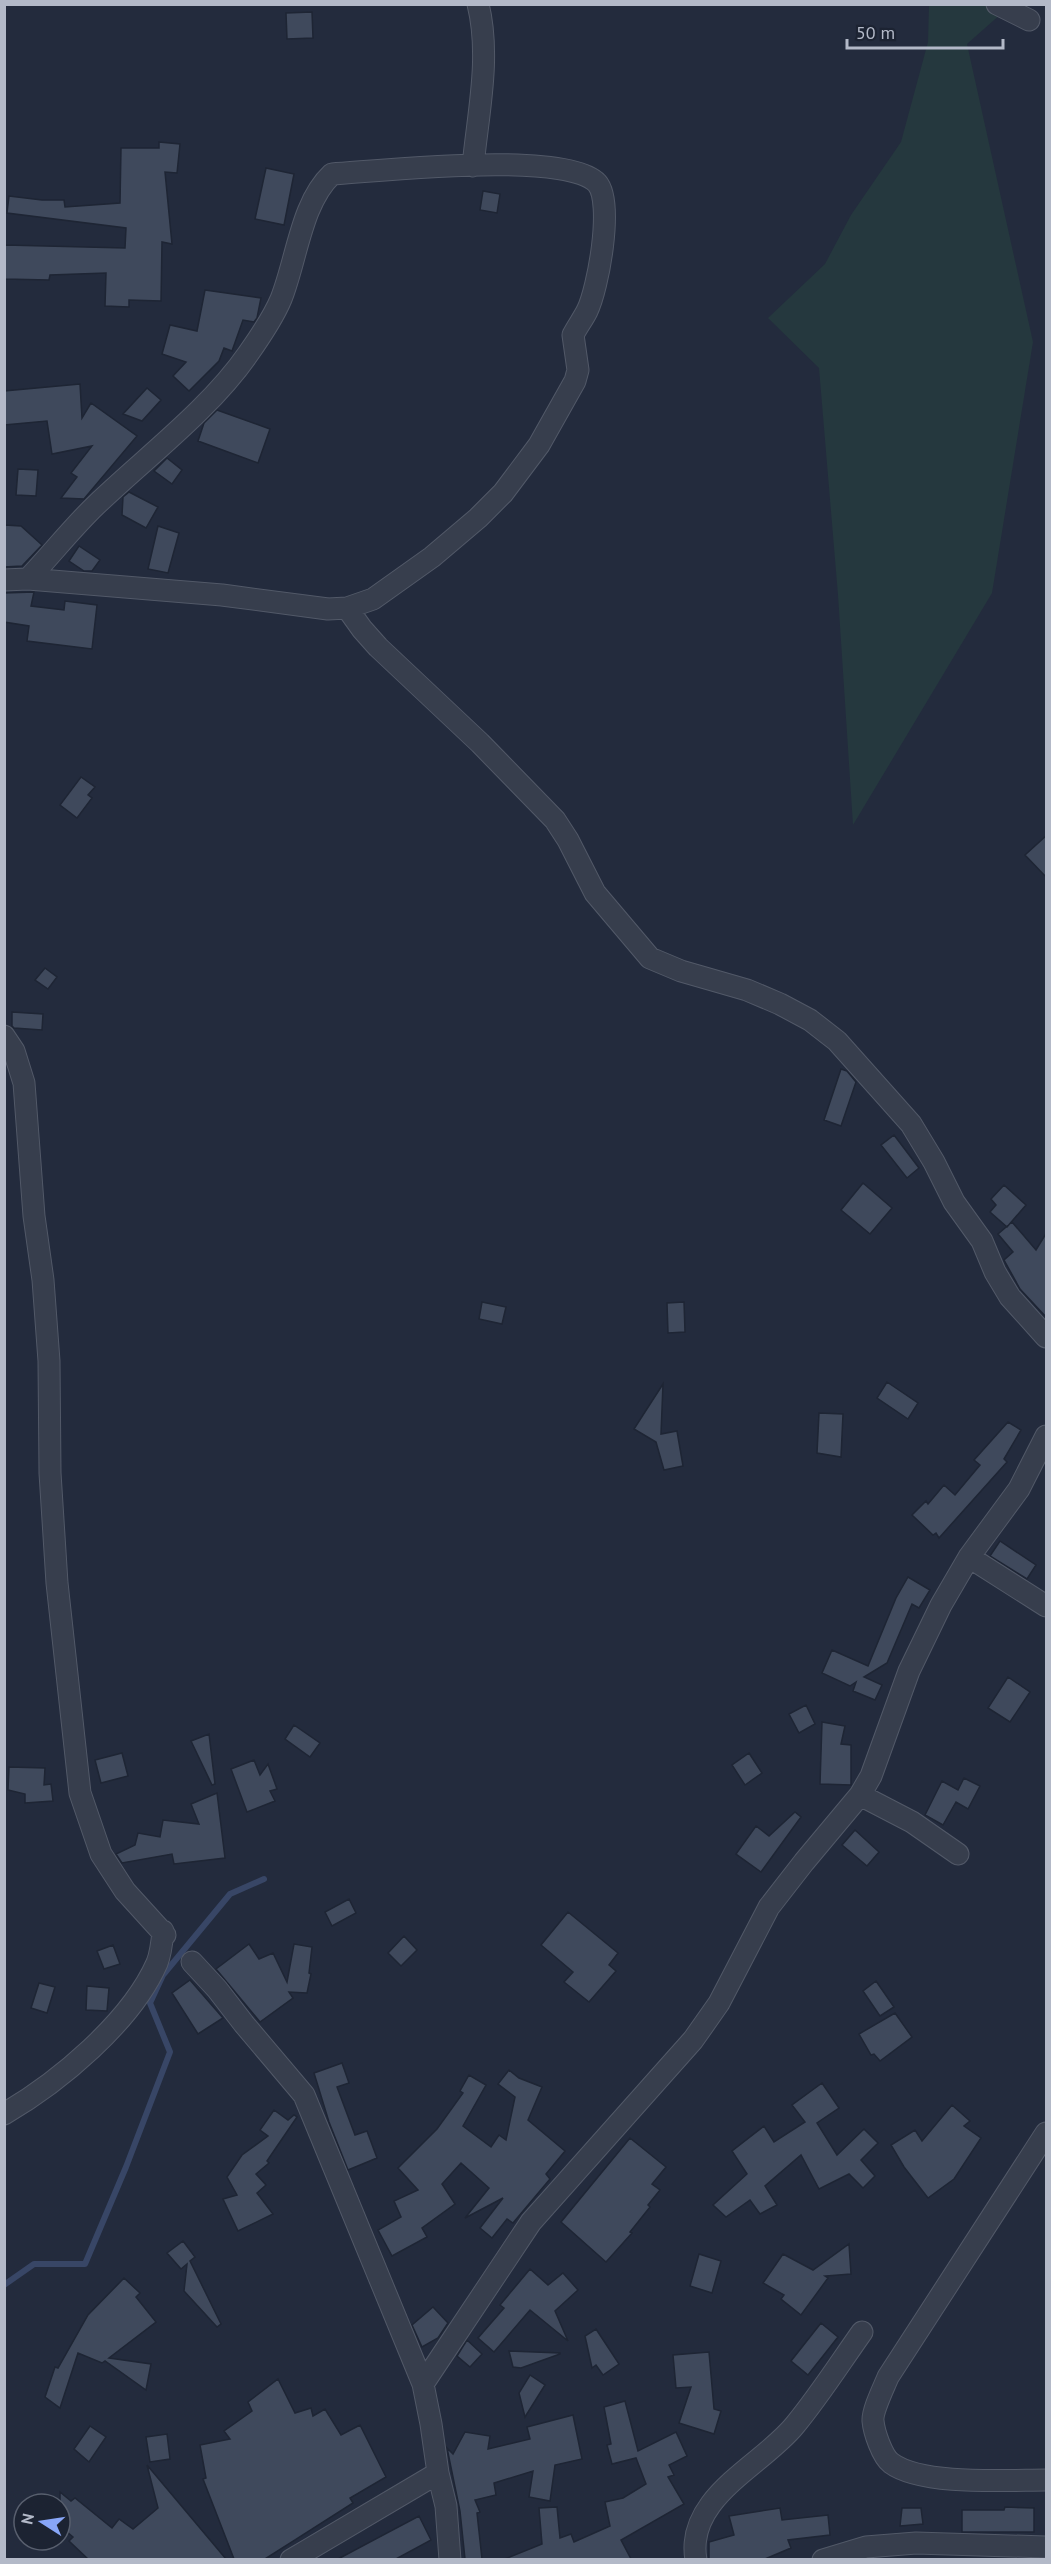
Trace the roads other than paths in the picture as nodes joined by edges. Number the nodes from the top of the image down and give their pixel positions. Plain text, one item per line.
1 (478, 4) edge
2 (997, 4) edge
3 (1029, 20) dead end
4 (472, 166) junction
5 (28, 579) junction
6 (4, 580) edge
7 (347, 608) junction
8 (4, 1036) edge
9 (1047, 1337) edge
10 (1047, 1436) edge
11 (969, 1557) junction
12 (1047, 1606) edge
13 (860, 1795) junction
14 (958, 1854) dead end
15 (192, 1962) dead end
16 (4, 2114) edge
17 (1047, 2133) edge
18 (862, 2332) dead end
19 (423, 2385) junction
20 (438, 2473) junction
21 (1047, 2480) edge
22 (1047, 2547) edge
23 (291, 2559) edge
24 (450, 2559) edge
25 (696, 2559) edge
26 (823, 2559) edge

1 - 4 street
2 - 3 street
4 - 5 street
4 - 7 street
5 - 6 street
5 - 7 street
7 - 9 street
8 - 16 street
10 - 11 street
11 - 12 street
11 - 13 street
13 - 14 street
13 - 19 street
15 - 19 street
17 - 21 street
18 - 25 street
19 - 20 street
20 - 23 street
20 - 24 street
22 - 26 street

